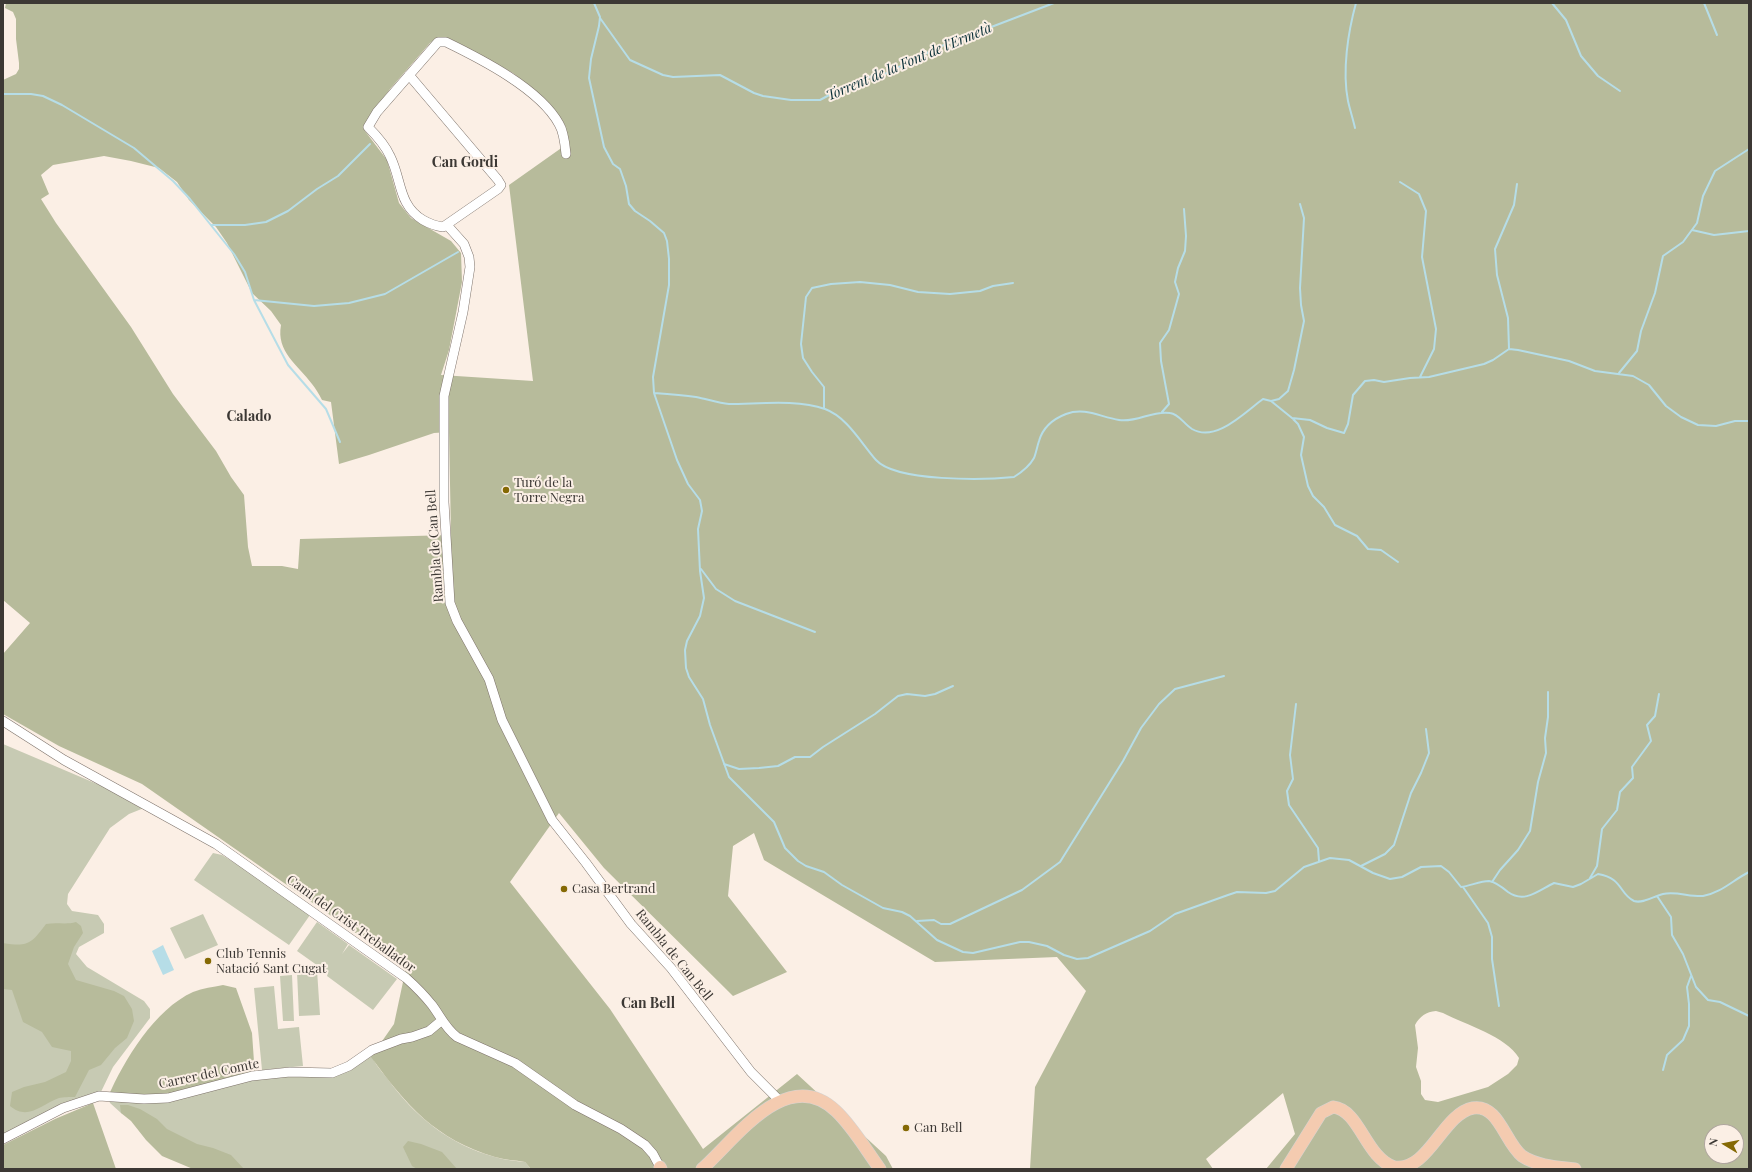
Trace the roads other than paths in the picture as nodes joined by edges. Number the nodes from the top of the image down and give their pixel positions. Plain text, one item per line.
1 (409, 75) junction
2 (566, 154) dead end
3 (447, 224) junction
4 (3, 721) edge
5 (441, 1021) junction
6 (780, 1101) junction
7 (3, 1139) edge
8 (661, 1169) edge
9 (702, 1169) edge
10 (880, 1169) edge
11 (1286, 1169) edge
12 (1575, 1169) edge

1 - 2 street
1 - 3 street
1 - 3 street
3 - 6 street, Rambla de Can Bell
4 - 5 street, Camí del Crist Treballador
5 - 7 street, Carrer del Comte
5 - 8 street, Camí del Crist Treballador
6 - 9 main road
6 - 10 main road
11 - 12 main road

